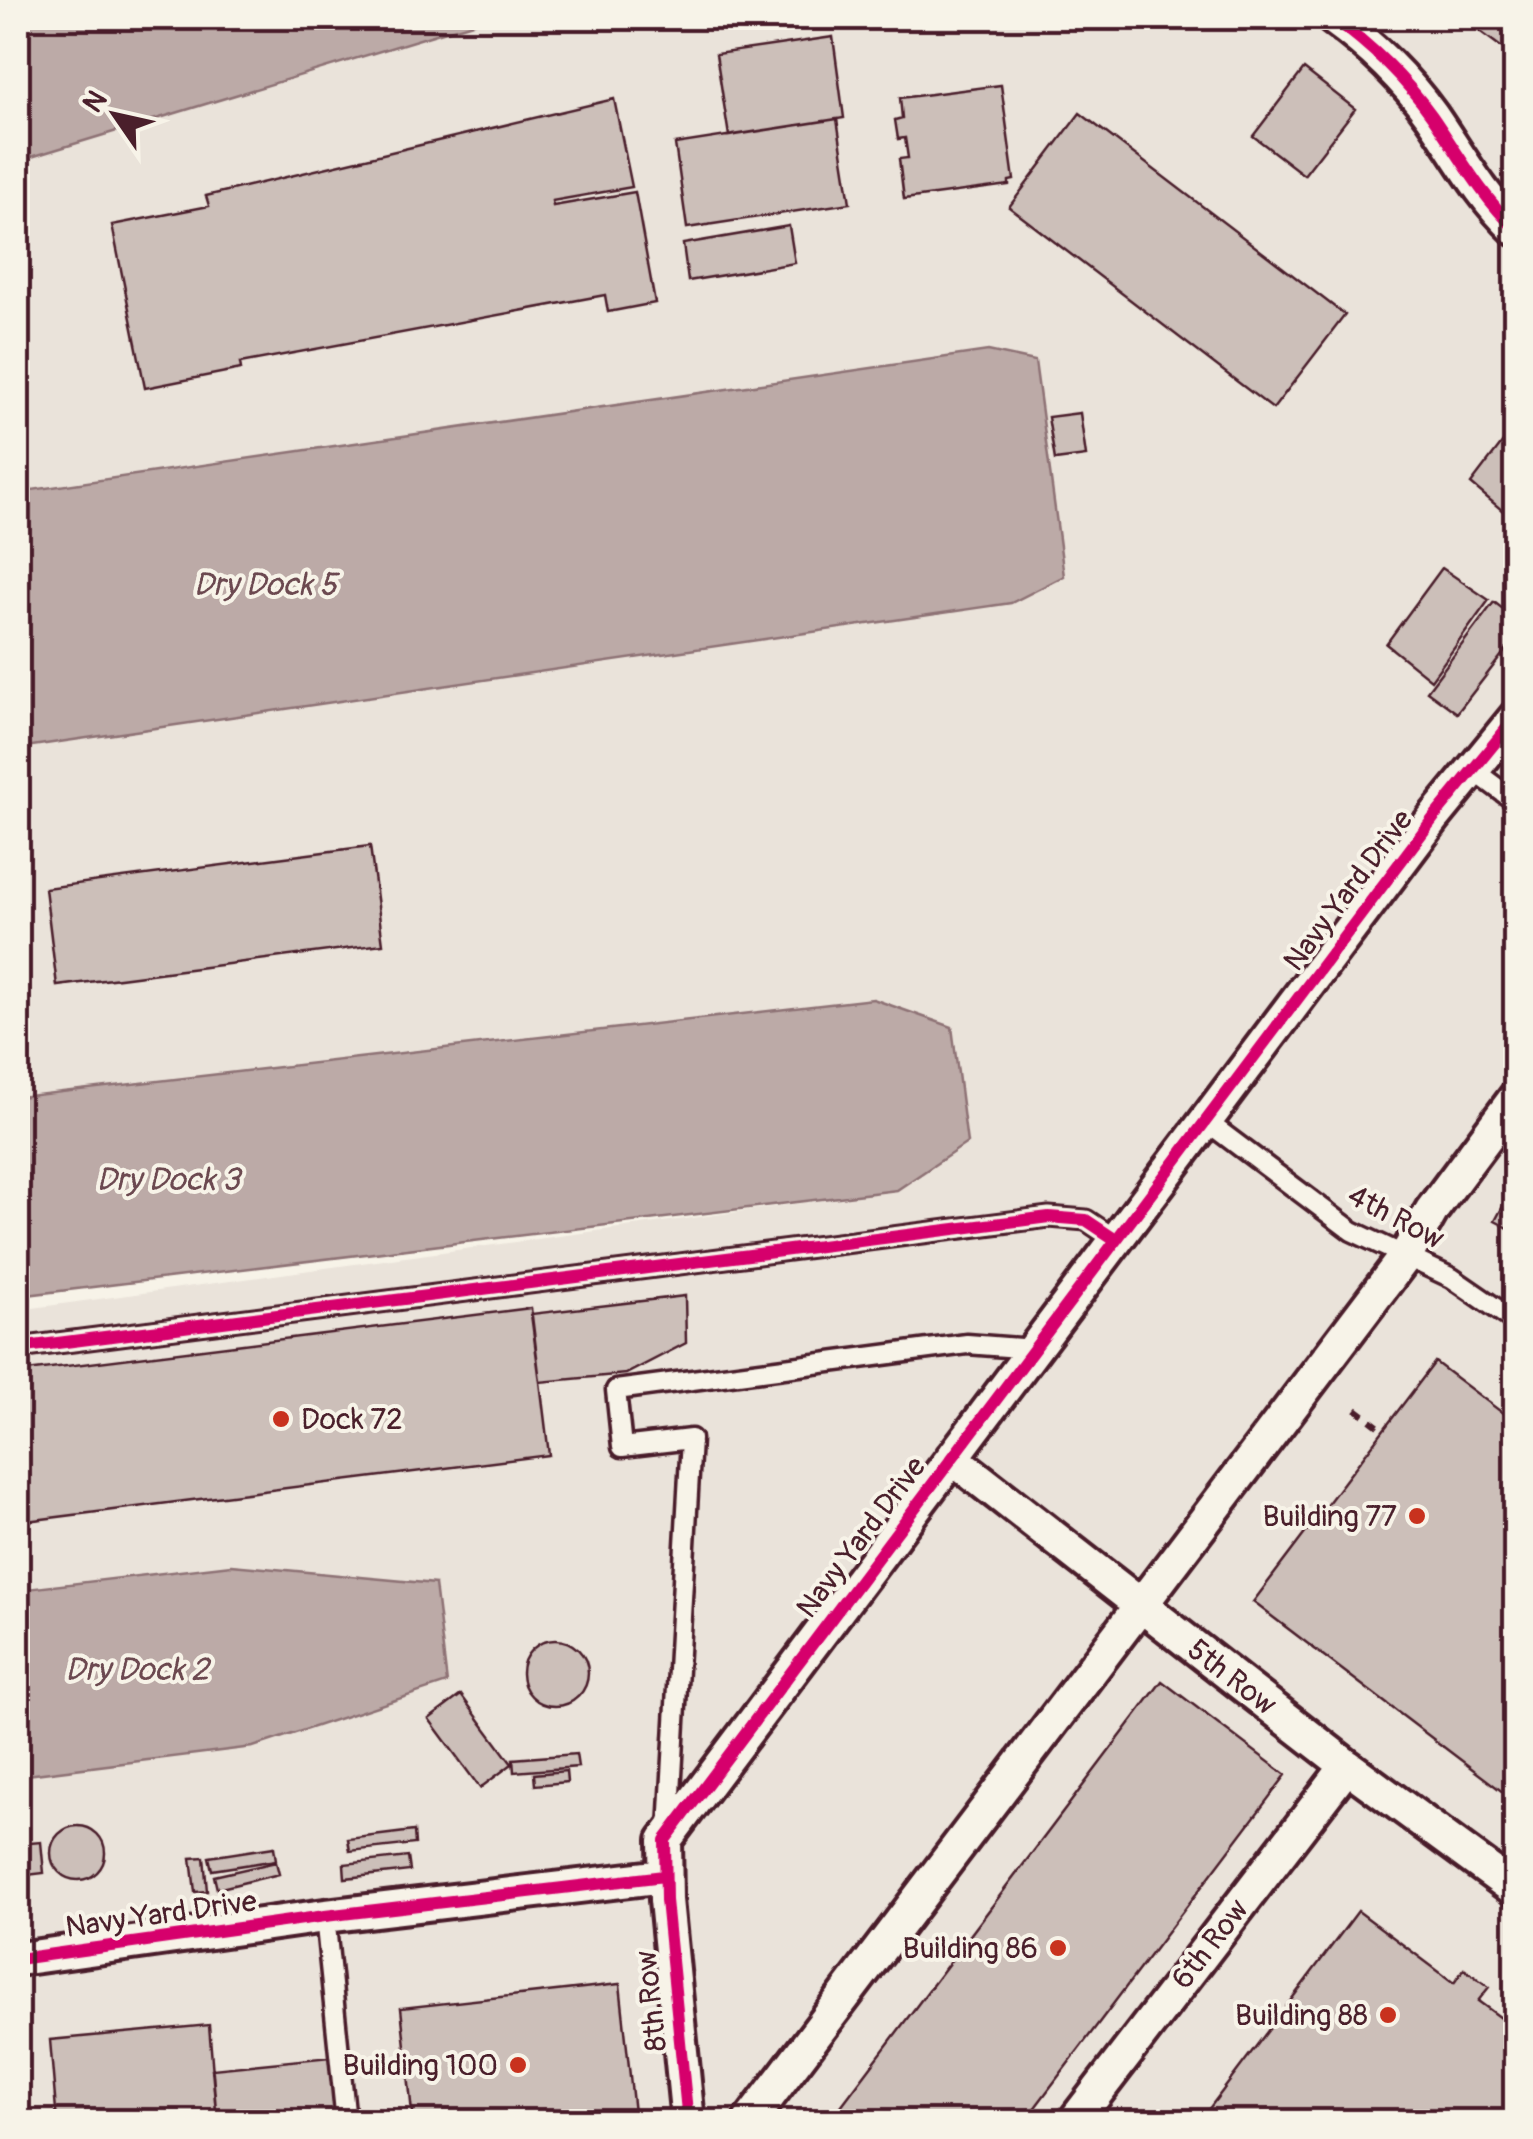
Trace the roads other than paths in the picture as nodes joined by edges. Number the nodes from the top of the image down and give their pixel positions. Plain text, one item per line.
1 (1333, 18) edge
2 (1516, 229) edge
3 (1516, 716) edge
4 (1473, 770) junction
5 (1516, 802) edge
6 (1516, 1097) edge
7 (1206, 1121) junction
8 (1116, 1240) junction
9 (1407, 1254) junction
10 (1516, 1322) edge
11 (18, 1348) edge
12 (1033, 1349) junction
13 (952, 1458) junction
14 (1142, 1605) junction
15 (1346, 1766) junction
16 (669, 1834) junction
17 (664, 1876) junction
18 (1516, 1890) edge
19 (325, 1916) junction
20 (18, 1958) edge
21 (346, 2122) edge
22 (688, 2122) edge
23 (749, 2122) edge
24 (1074, 2122) edge

1 - 2 street
3 - 4 street, Navy Yard Drive
4 - 5 lane
4 - 7 street, Navy Yard Drive
6 - 9 street
7 - 8 street, Navy Yard Drive
7 - 9 lane, 4th Row
8 - 11 lane
8 - 12 street, Navy Yard Drive
9 - 10 lane, 4th Row
9 - 14 street
12 - 13 street, Navy Yard Drive
12 - 16 lane
13 - 14 street, 5th Row
13 - 16 street, Navy Yard Drive
14 - 15 street, 5th Row
14 - 23 street
15 - 18 street, 5th Row
15 - 24 street, 6th Row
16 - 17 street
17 - 19 street, Navy Yard Drive
17 - 22 street, 8th Row
19 - 20 street, Navy Yard Drive
19 - 21 lane

